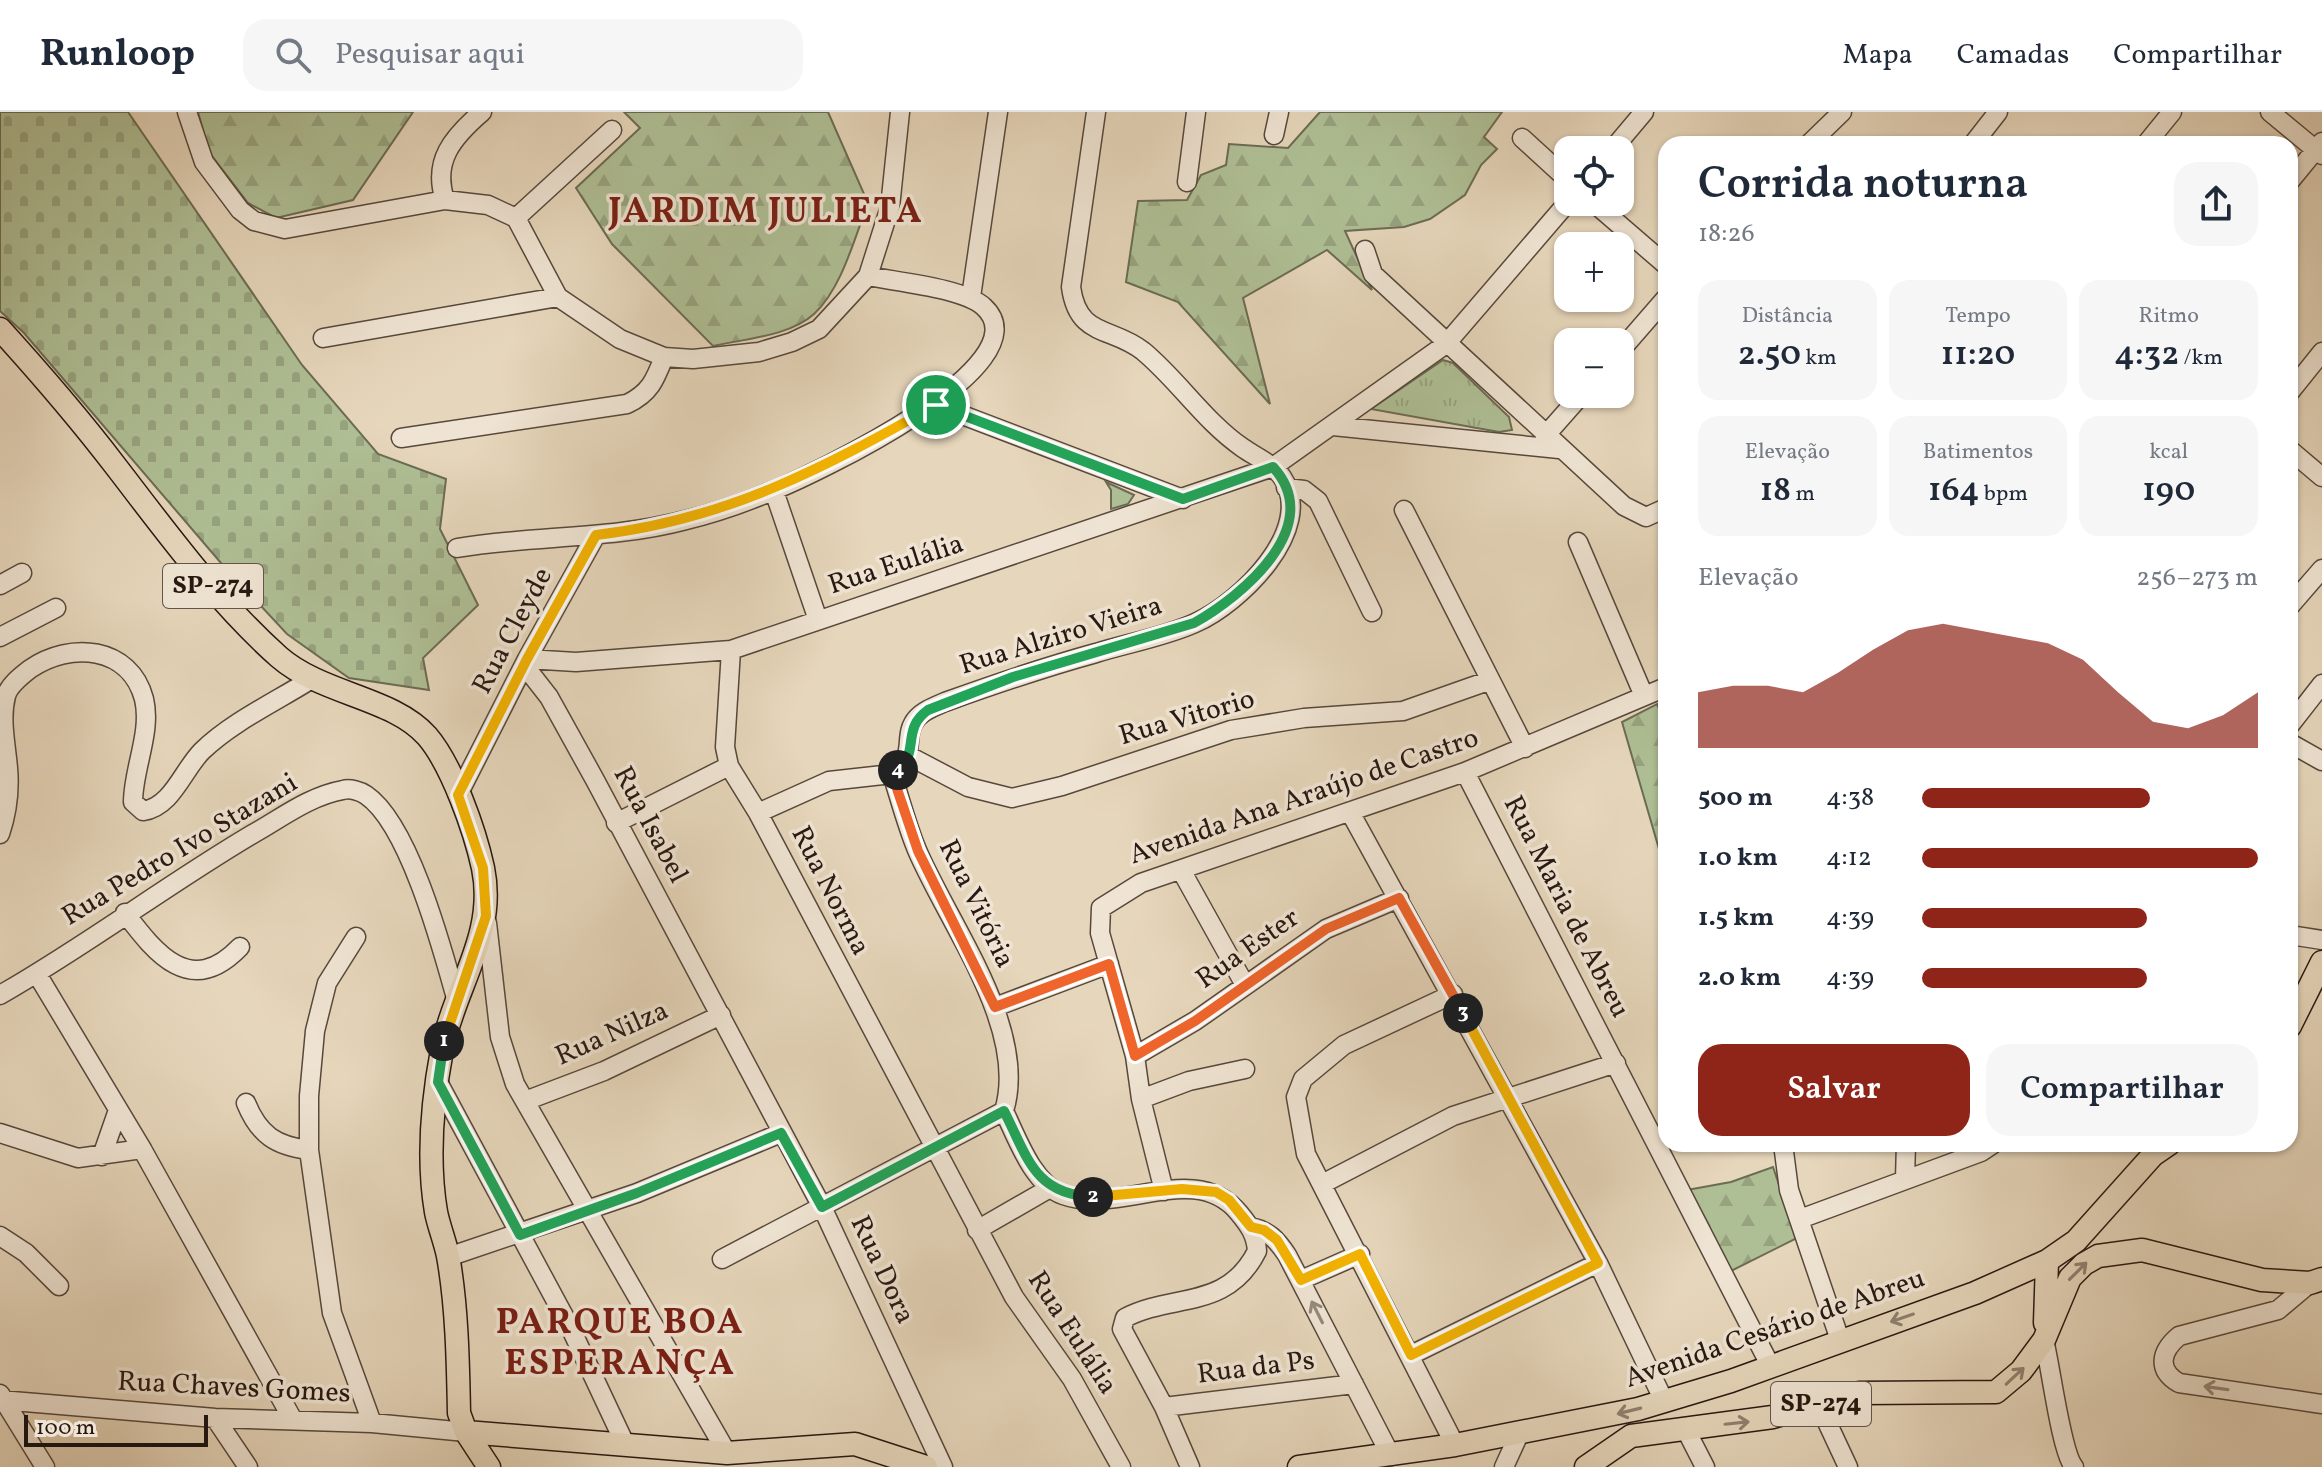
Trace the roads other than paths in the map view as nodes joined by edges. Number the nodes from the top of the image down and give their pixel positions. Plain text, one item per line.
1 (187, 112) edge
2 (482, 112) edge
3 (900, 112) edge
4 (998, 112) edge
5 (1096, 112) edge
6 (1196, 112) edge
7 (1279, 112) edge
8 (1644, 112) edge
9 (1842, 112) edge
10 (1998, 112) edge
11 (2172, 112) edge
12 (2270, 112) edge
13 (612, 130) dead end
14 (1274, 135) dead end
15 (1624, 136) edge
16 (1817, 136) edge
17 (1979, 136) edge
18 (2152, 136) edge
19 (1522, 138) dead end
20 (2320, 149) edge
21 (1554, 167) edge
22 (2298, 172) edge
23 (1187, 182) dead end
24 (445, 200) junction
25 (1556, 216) edge
26 (1609, 216) edge
27 (516, 218) junction
28 (1365, 250) dead end
29 (1658, 258) edge
30 (868, 276) junction
31 (558, 297) junction
32 (971, 297) junction
33 (1658, 307) edge
34 (0, 329) edge
35 (1634, 335) edge
36 (323, 338) dead end
37 (1446, 344) junction
38 (2322, 352) edge
39 (664, 357) junction
40 (2298, 382) edge
41 (936, 405) junction
42 (1573, 408) edge
43 (1333, 426) junction
44 (401, 438) dead end
45 (1552, 443) junction
46 (2298, 457) edge
47 (1273, 467) junction
48 (2322, 477) edge
49 (1286, 488) junction
50 (774, 491) junction
51 (1183, 499) junction
52 (1404, 510) dead end
53 (1658, 512) edge
54 (596, 535) junction
55 (1578, 542) dead end
56 (457, 548) dead end
57 (2322, 569) edge
58 (22, 573) dead end
59 (0, 585) edge
60 (2298, 597) edge
61 (56, 608) dead end
62 (1372, 612) dead end
63 (818, 620) junction
64 (0, 637) edge
65 (731, 650) junction
66 (525, 662) junction
67 (310, 680) junction
68 (1488, 681) junction
69 (2322, 684) edge
70 (3, 690) edge
71 (1658, 690) edge
72 (1644, 696) junction
73 (2298, 715) edge
74 (1, 733) edge
75 (1525, 748) junction
76 (2298, 748) edge
77 (909, 756) junction
78 (2322, 761) edge
79 (729, 766) junction
80 (1465, 772) junction
81 (892, 774) junction
82 (458, 795) junction
83 (1350, 812) junction
84 (758, 813) junction
85 (616, 823) junction
86 (0, 834) edge
87 (1181, 870) junction
88 (1399, 898) junction
89 (125, 913) junction
90 (486, 916) junction
91 (2298, 936) edge
92 (356, 937) dead end
93 (2322, 940) edge
94 (240, 947) dead end
95 (2322, 962) edge
96 (1109, 964) junction
97 (37, 974) junction
98 (1245, 985) junction
99 (1453, 994) junction
100 (0, 995) edge
101 (456, 998) junction
102 (995, 1007) junction
103 (2298, 1010) edge
104 (721, 1015) junction
105 (1135, 1056) junction
106 (1616, 1063) junction
107 (1245, 1069) dead end
108 (438, 1082) junction
109 (1508, 1097) junction
110 (1141, 1099) junction
111 (525, 1101) junction
112 (246, 1103) dead end
113 (118, 1110) junction
114 (1004, 1111) junction
115 (0, 1133) edge
116 (781, 1133) junction
117 (1658, 1145) edge
118 (933, 1147) junction
119 (142, 1149) junction
120 (309, 1150) junction
121 (1661, 1152) edge
122 (1784, 1152) edge
123 (1906, 1152) edge
124 (1981, 1152) edge
125 (2157, 1152) edge
126 (102, 1156) junction
127 (1905, 1179) junction
128 (1324, 1183) junction
129 (1050, 1188) junction
130 (1164, 1191) junction
131 (822, 1207) junction
132 (590, 1210) junction
133 (1800, 1219) junction
134 (1251, 1227) junction
135 (977, 1230) junction
136 (520, 1235) junction
137 (0, 1236) edge
138 (1360, 1254) junction
139 (448, 1257) junction
140 (722, 1259) dead end
141 (2047, 1261) junction
142 (1598, 1263) junction
143 (1301, 1280) junction
144 (2318, 1282) edge
145 (59, 1286) dead end
146 (1840, 1340) junction
147 (2044, 1340) junction
148 (1411, 1355) junction
149 (1771, 1367) junction
150 (1354, 1384) junction
151 (1, 1398) edge
152 (1664, 1401) junction
153 (2322, 1404) edge
154 (1819, 1405) junction
155 (1164, 1407) junction
156 (215, 1418) junction
157 (1593, 1419) junction
158 (293, 1420) junction
159 (372, 1423) junction
160 (1685, 1428) junction
161 (466, 1432) junction
162 (1520, 1432) junction
163 (1455, 1445) junction
164 (626, 1446) junction
165 (727, 1453) junction
166 (1391, 1456) junction
167 (2067, 1465) edge
168 (45, 1467) edge
169 (248, 1467) edge
170 (489, 1467) edge
171 (926, 1467) edge
172 (943, 1467) edge
173 (1121, 1467) edge
174 (1190, 1467) edge
175 (1299, 1467) edge
176 (1504, 1467) edge
177 (1586, 1467) edge
178 (1705, 1467) edge
179 (1848, 1467) edge

1 - 24 street
2 - 24 street
3 - 30 street
4 - 32 street
5 - 47 street
6 - 23 street
7 - 14 street
8 - 15 street
9 - 16 street
10 - 17 street
11 - 18 street
12 - 20 street
13 - 27 street
19 - 21 street
20 - 22 street
24 - 27 street
25 - 37 street, Rua Eulália
26 - 29 street
27 - 31 street
28 - 37 street
30 - 32 street
30 - 39 street
31 - 36 street
31 - 39 street
32 - 41 street
33 - 35 street
34 - 67 main road, SP-274
37 - 43 street, Rua Eulália
37 - 45 street
38 - 40 street
39 - 44 street
41 - 50 street
41 - 51 street
42 - 45 street
43 - 45 street
43 - 47 street, Rua Eulália
45 - 53 street
46 - 48 street
47 - 49 street
47 - 51 street, Rua Eulália
49 - 62 street
49 - 77 street, Rua Alziro Vieira
50 - 54 street
50 - 63 street
51 - 63 street, Rua Eulália
52 - 68 street
54 - 56 street
54 - 66 street, Rua Cleyde
55 - 72 street
57 - 60 street
58 - 59 street
61 - 64 street
63 - 65 street, Rua Eulália
65 - 66 street, Rua Eulália
65 - 79 street, Rua Norma
66 - 82 street, Rua Cleyde
66 - 85 street, Rua Isabel
67 - 70 street
67 - 82 main road, SP-274
68 - 75 street
68 - 77 street, Rua Vitorio
69 - 73 street
70 - 74 street
71 - 72 street, Avenida Ana Araújo de Castro
72 - 75 street, Avenida Ana Araújo de Castro
74 - 86 street
75 - 80 street, Avenida Ana Araújo de Castro
76 - 78 street
77 - 81 street
79 - 84 street, Rua Norma
79 - 85 street
80 - 83 street, Avenida Ana Araújo de Castro
80 - 106 street, Rua Maria de Abreu
81 - 84 street
81 - 102 street, Rua Vitória
82 - 90 main road, SP-274
83 - 87 street, Avenida Ana Araújo de Castro
83 - 88 street
84 - 118 street, Rua Norma
85 - 104 street, Rua Isabel
87 - 96 street, Avenida Ana Araújo de Castro
87 - 98 street
88 - 98 street, Rua Ester
88 - 99 street
89 - 94 street
89 - 97 street, Rua Pedro Ivo Stazani
89 - 101 street, Rua Pedro Ivo Stazani
90 - 101 main road, SP-274
90 - 111 street
91 - 93 street
92 - 120 street
95 - 103 main road
96 - 102 street
96 - 105 street, Avenida Ana Araújo de Castro
97 - 100 street, Rua Pedro Ivo Stazani
97 - 113 street
98 - 105 street, Rua Ester
99 - 109 street
99 - 128 street
101 - 108 main road, SP-274
102 - 114 street, Rua Vitória
104 - 111 street, Rua Nilza
104 - 116 street, Rua Dora
105 - 110 street, Avenida Ana Araújo de Castro
106 - 109 street
106 - 117 street, Rua Maria de Abreu
107 - 110 street
108 - 136 street
108 - 139 main road, SP-274
109 - 128 street
109 - 142 street
110 - 130 street, Avenida Ana Araújo de Castro
111 - 132 street
112 - 120 street
113 - 119 street
113 - 126 street
114 - 118 street
114 - 129 street
115 - 126 street
116 - 131 street, Rua Dora
116 - 132 street
118 - 131 street
118 - 135 street, Rua Norma
119 - 126 street
119 - 158 street
120 - 159 street
121 - 149 street, Rua Maria de Abreu
122 - 133 street
123 - 127 street
124 - 127 street
125 - 141 main road, Avenida Cesário de Abreu
127 - 133 street
128 - 138 street
129 - 130 street
129 - 135 street
130 - 134 street
131 - 140 street
131 - 172 street, Rua Dora
132 - 136 street
132 - 165 street
133 - 146 street
134 - 143 street
134 - 155 street
135 - 173 street, Rua Eulália
136 - 139 street
136 - 164 street
137 - 145 street
138 - 143 street
138 - 148 street
139 - 161 main road, SP-274
141 -> 146 main road, Avenida Cesário de Abreu
141 - 147 main road
142 - 148 street
142 - 152 street
150 -> 143 street
147 -> 144 main road, SP-274
153 -> 144 street
146 - 149 main road, Avenida Cesário de Abreu
154 -> 147 main road, SP-274
147 - 167 street
148 - 163 street
149 - 152 main road, Avenida Cesário de Abreu
150 - 155 street, Rua da Ps
150 - 166 street
151 - 156 street, Rua Chaves Gomes
151 - 168 street
152 -> 157 main road, Avenida Cesário de Abreu
160 -> 154 main road, SP-274
154 - 179 street
155 - 174 street
156 - 158 street, Rua Chaves Gomes
156 - 169 street
157 - 162 main road, Avenida Cesário de Abreu
157 - 177 main road
158 - 159 street, Rua Chaves Gomes
159 - 161 street, Rua Chaves Gomes
160 - 177 main road, SP-274
160 - 178 street
161 - 164 main road
161 - 170 main road, SP-274
162 - 163 main road, Avenida Cesário de Abreu
162 - 176 street
163 - 166 main road, Avenida Cesário de Abreu
164 - 165 main road
165 - 171 main road
166 - 175 main road, Avenida Cesário de Abreu

